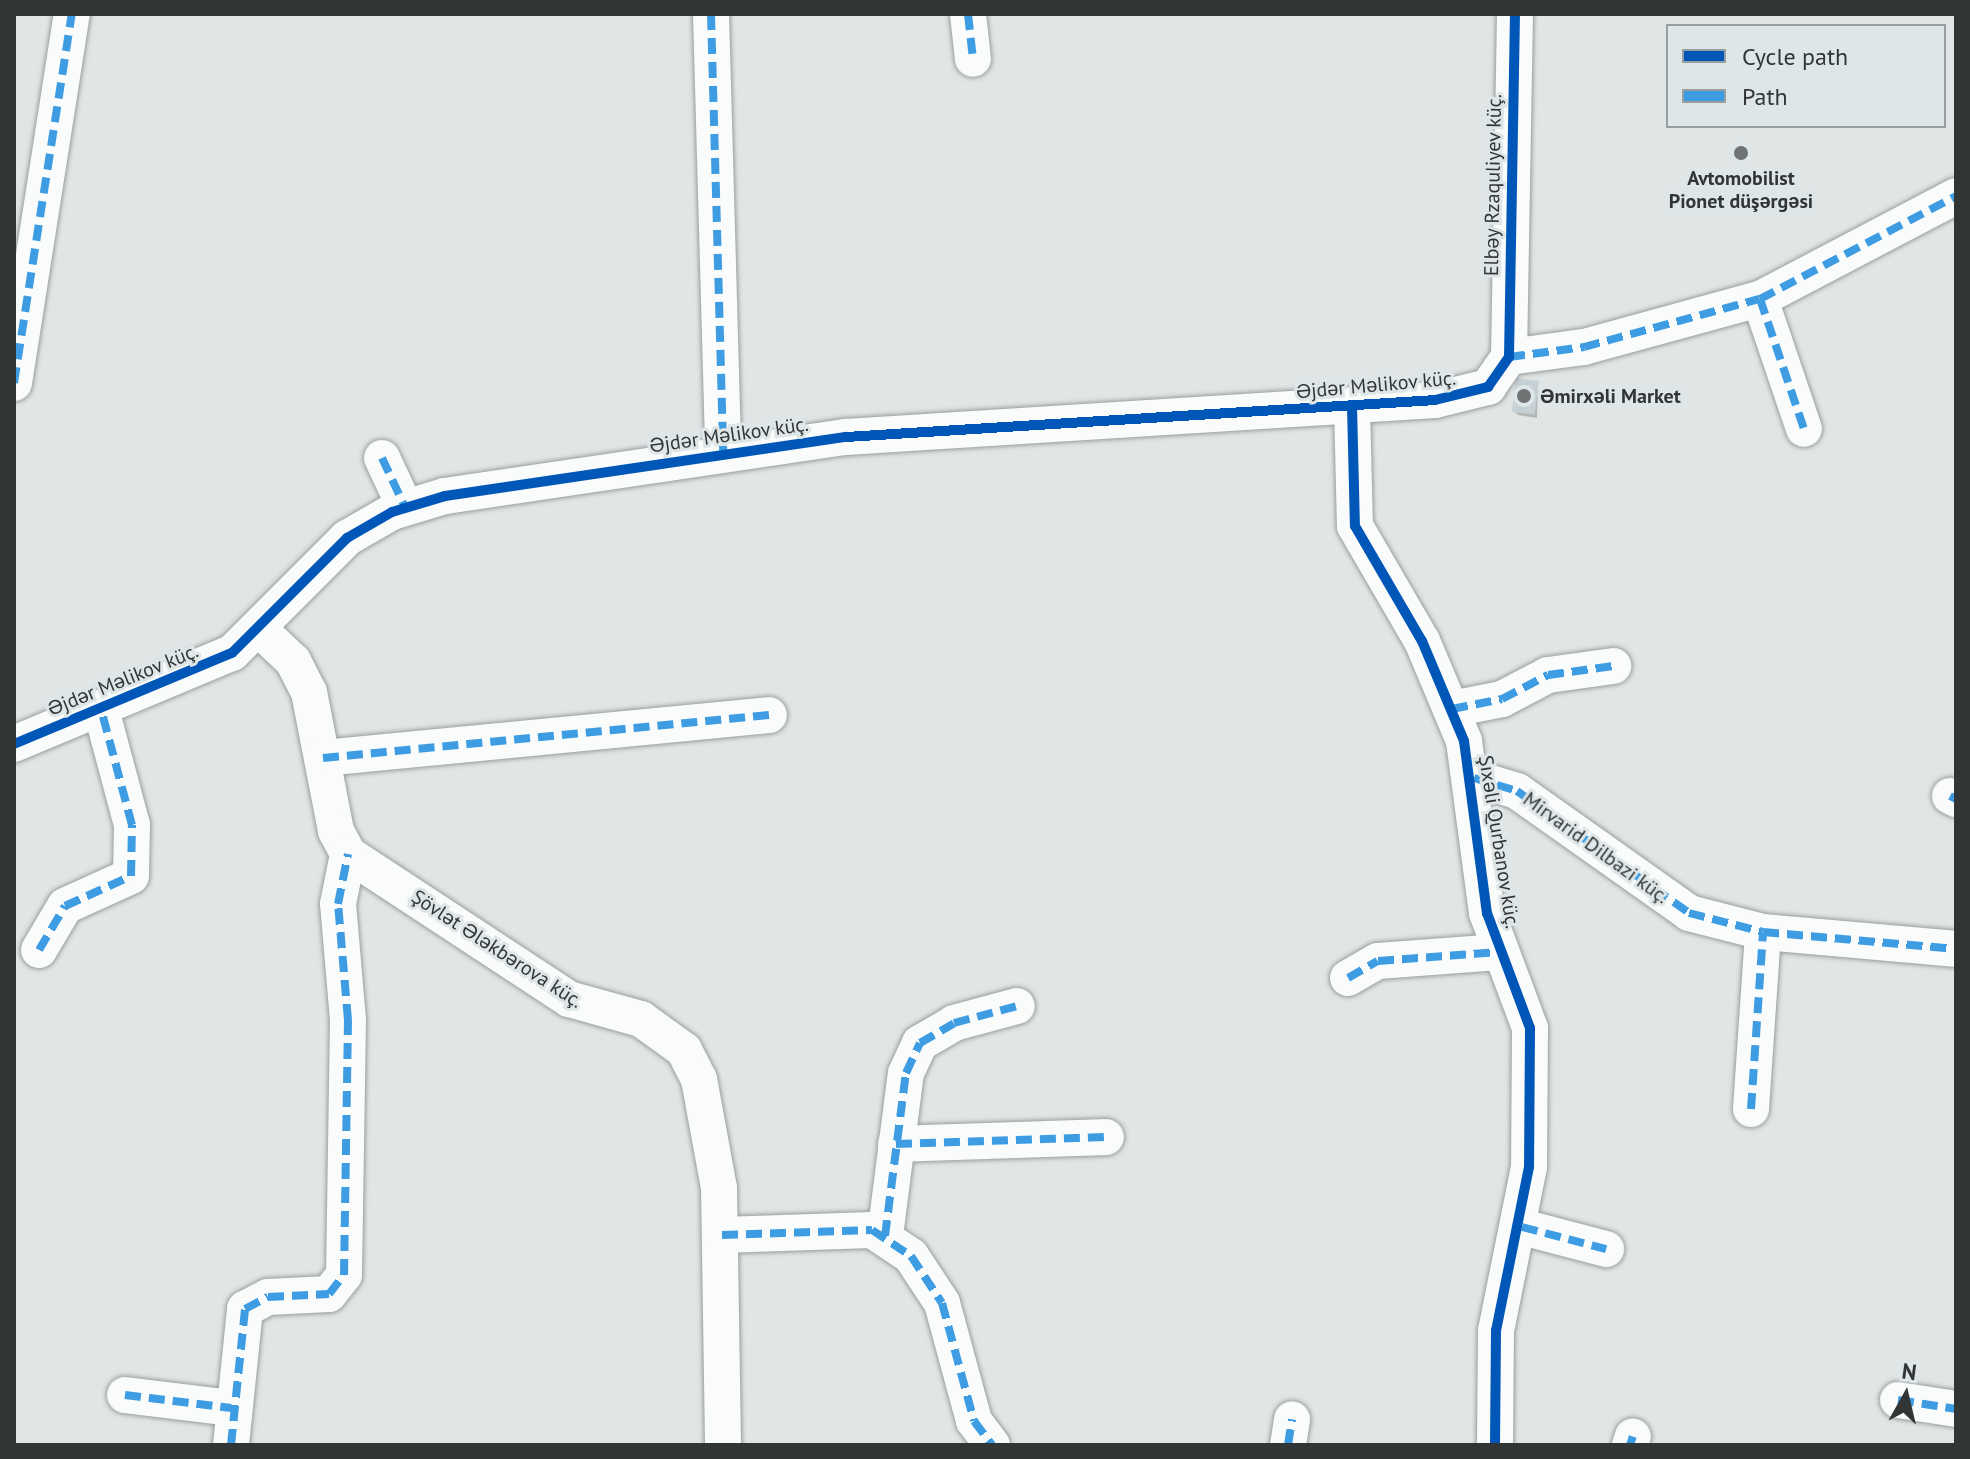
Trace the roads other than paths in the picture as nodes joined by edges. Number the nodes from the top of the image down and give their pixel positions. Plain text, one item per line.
1 (72, 14) edge
2 (711, 14) edge
3 (968, 14) edge
4 (1515, 14) edge
5 (973, 59) dead end
6 (1956, 196) edge
7 (1760, 299) junction
8 (1509, 357) junction
9 (14, 383) edge
10 (1352, 406) junction
11 (1804, 429) dead end
12 (723, 454) junction
13 (382, 458) dead end
14 (405, 507) junction
15 (259, 629) junction
16 (1613, 666) dead end
17 (101, 709) junction
18 (1452, 709) junction
19 (769, 715) dead end
20 (14, 744) edge
21 (323, 758) junction
22 (1474, 778) junction
23 (348, 854) junction
24 (1763, 932) junction
25 (1956, 949) edge
26 (39, 950) dead end
27 (1499, 952) junction
28 (1348, 978) dead end
29 (1017, 1006) dead end
30 (1751, 1109) dead end
31 (1106, 1137) dead end
32 (896, 1144) junction
33 (1522, 1227) junction
34 (722, 1235) junction
35 (885, 1236) junction
36 (1606, 1249) dead end
37 (125, 1395) dead end
38 (1898, 1400) dead end
39 (231, 1408) junction
40 (1956, 1409) edge
41 (231, 1445) edge
42 (723, 1445) edge
43 (992, 1445) edge
44 (1495, 1445) edge

1 - 9 street
2 - 12 street
3 - 5 street
4 - 8 street, Elbəy Rzaquliyev küç.
6 - 7 street
7 - 8 street
7 - 11 street
8 - 10 street, Əjdər Məlikov küç.
10 - 12 street, Əjdər Məlikov küç.
10 - 18 street, Şıxəli Qurbanov küç.
12 - 14 street, Əjdər Məlikov küç.
13 - 14 street
14 - 15 street, Əjdər Məlikov küç.
15 - 17 street, Əjdər Məlikov küç.
15 - 21 street
16 - 18 street
17 - 20 street, Əjdər Məlikov küç.
17 - 26 street
18 - 22 street, Şıxəli Qurbanov küç.
19 - 21 street
21 - 23 street
22 - 24 street, Mirvarid Dilbazi küç.
22 - 27 street, Şıxəli Qurbanov küç.
23 - 34 street, Şövlət Ələkbərova küç.
23 - 39 street
24 - 25 street, Mirvarid Dilbazi küç.
24 - 30 street
27 - 28 street
27 - 33 street, Şıxəli Qurbanov küç.
29 - 32 street
31 - 32 street
32 - 35 street
33 - 36 street
33 - 44 street, Şıxəli Qurbanov küç.
34 - 35 street
34 - 42 street, Şövlət Ələkbərova küç.
35 - 43 street
37 - 39 street
38 - 40 street
39 - 41 street

